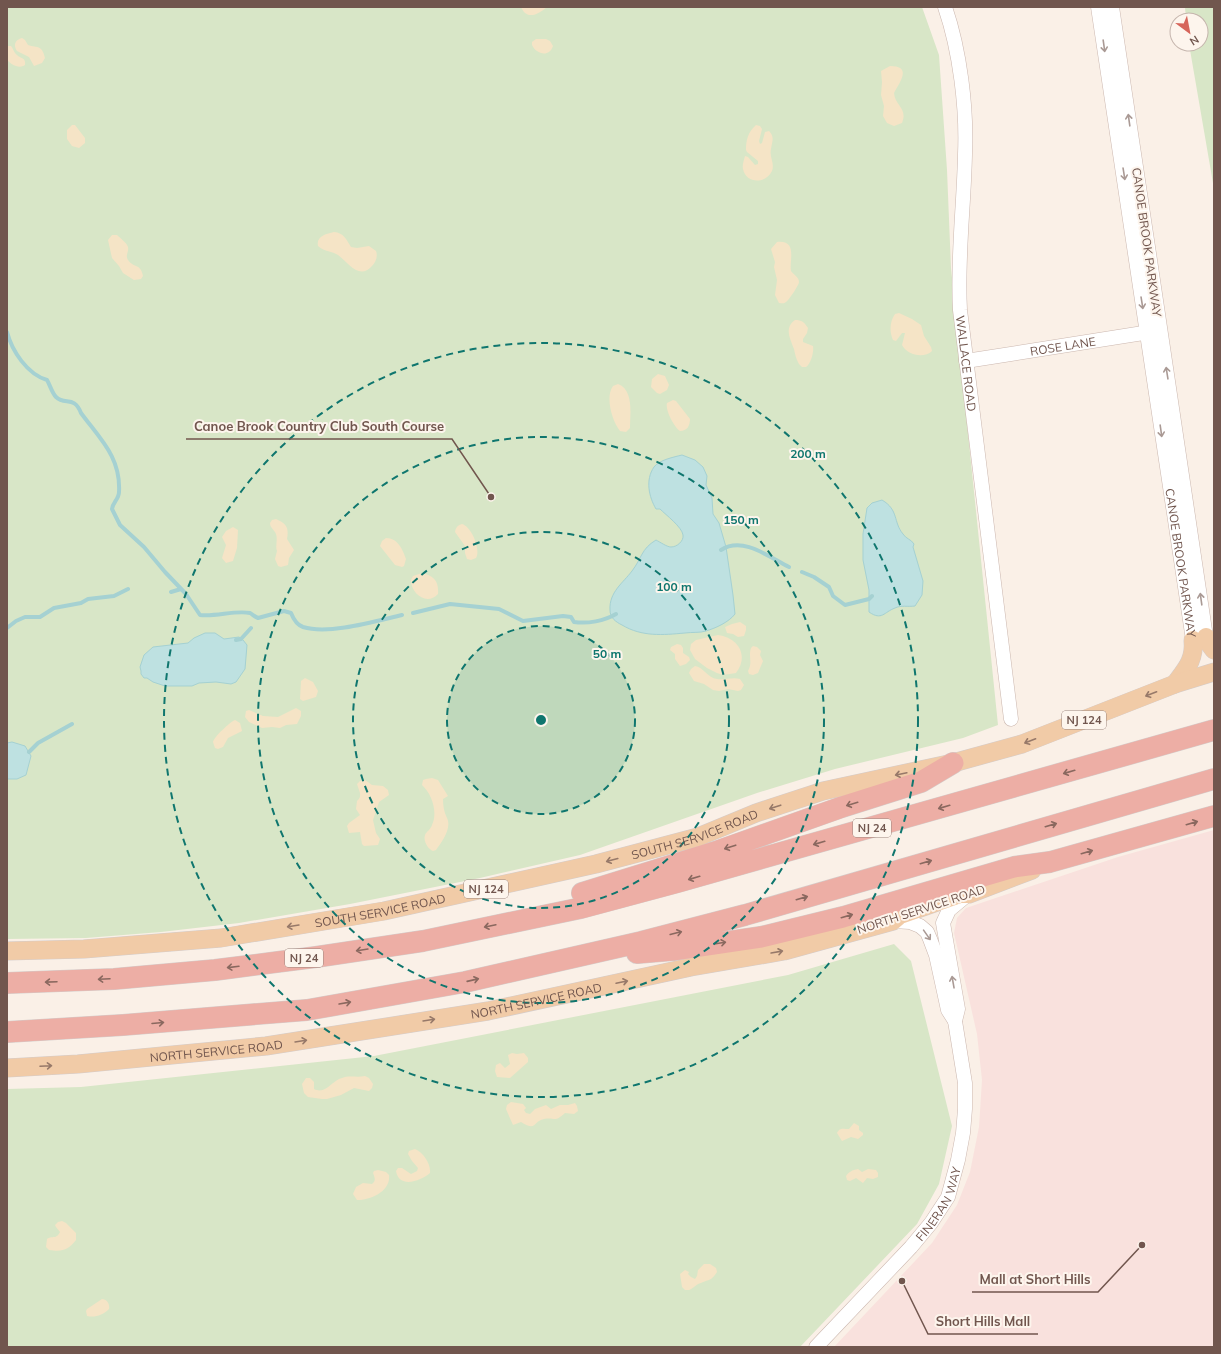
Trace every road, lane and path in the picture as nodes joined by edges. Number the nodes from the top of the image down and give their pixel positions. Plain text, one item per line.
1 (944, 7) edge
2 (1098, 7) edge
3 (1112, 7) edge
4 (1153, 332) junction
5 (966, 361) junction
6 (1204, 642) edge
7 (1214, 672) edge
8 (1175, 684) junction
9 (1011, 719) dead end
10 (1214, 721) edge
11 (1214, 730) edge
12 (953, 764) junction
13 (1095, 764) junction
14 (1214, 779) edge
15 (1214, 816) edge
16 (1050, 862) junction
17 (969, 894) junction
18 (528, 918) junction
19 (893, 921) junction
20 (7, 951) edge
21 (570, 958) junction
22 (7, 984) edge
23 (955, 1021) junction
24 (123, 1025) junction
25 (7, 1032) edge
26 (7, 1038) edge
27 (7, 1068) edge
28 (816, 1347) edge

1 - 5 street, WALLACE ROAD
2 -> 4 street, CANOE BROOK PARKWAY
4 -> 3 street, CANOE BROOK PARKWAY
4 - 5 street, ROSE LANE
4 - 6 street, CANOE BROOK PARKWAY
5 - 9 street, WALLACE ROAD
6 - 8 main road
7 - 8 main road, NJ 124
8 -> 12 main road, NJ 124
10 - 13 highway
11 - 13 highway, NJ 24
12 -> 18 highway
12 -> 20 main road, SOUTH SERVICE ROAD / NJ 124
13 -> 18 highway, NJ 24
21 -> 14 highway
16 -> 15 highway
16 - 17 main road, NORTH SERVICE ROAD
21 -> 16 highway
17 - 19 main road, NORTH SERVICE ROAD
23 -> 17 street, FINERAN WAY
18 -> 22 highway, NJ 24
19 -> 23 street, FINERAN WAY
27 -> 19 main road, NORTH SERVICE ROAD
24 -> 21 highway
23 - 28 street, FINERAN WAY
24 - 25 highway
24 - 26 highway

